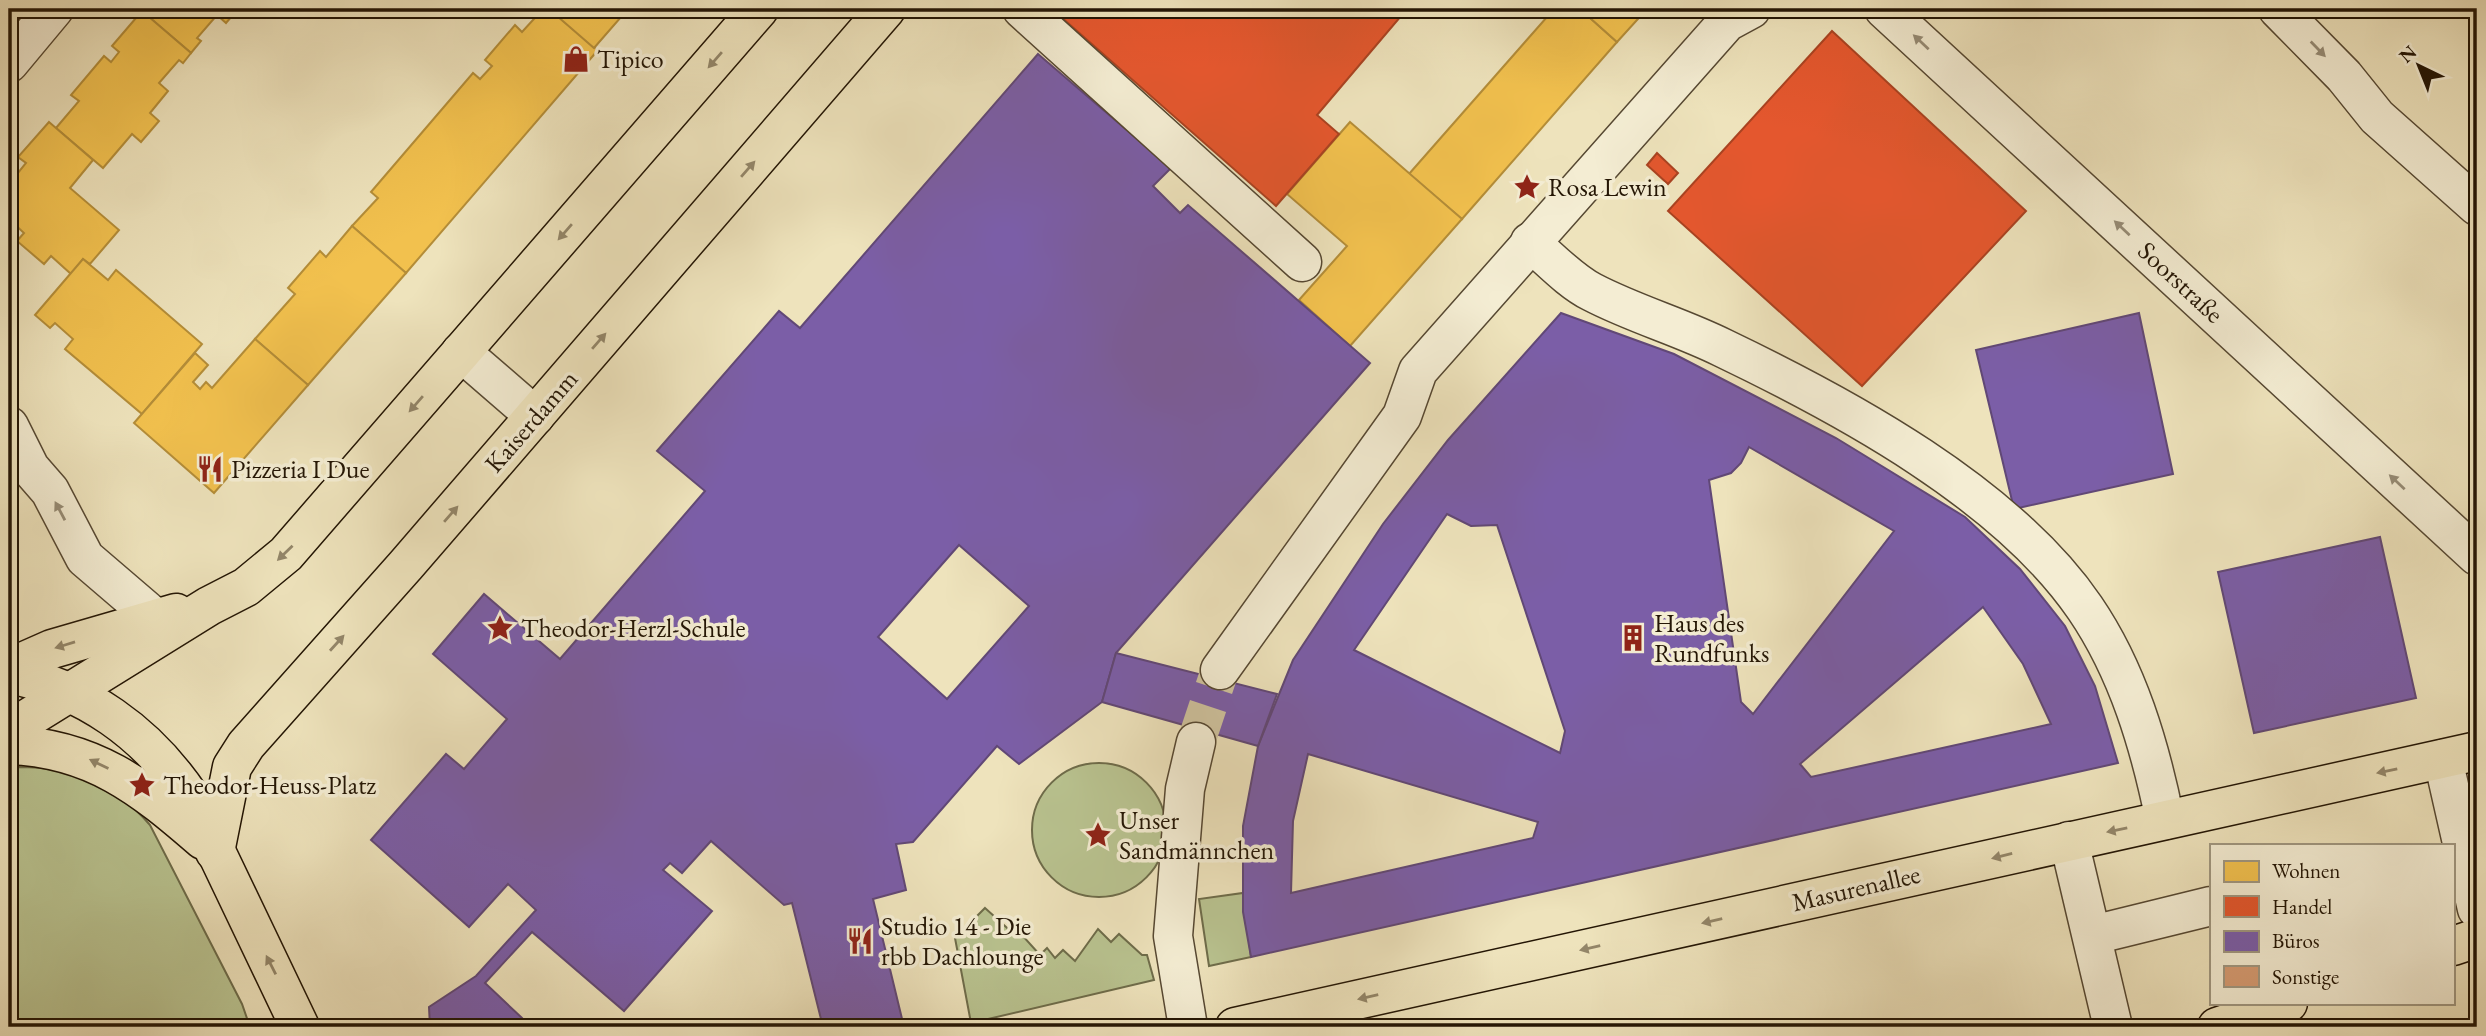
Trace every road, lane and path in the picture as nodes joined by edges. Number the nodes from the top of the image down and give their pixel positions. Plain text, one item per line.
1 (54, 9) edge
2 (759, 9) edge
3 (886, 9) edge
4 (1021, 9) edge
5 (1751, 9) edge
6 (1884, 9) edge
7 (2278, 9) edge
8 (9, 63) edge
9 (2477, 206) edge
10 (1530, 242) junction
11 (1302, 262) dead end
12 (461, 352) junction
13 (535, 416) junction
14 (9, 426) edge
15 (2477, 556) edge
16 (209, 606) junction
17 (155, 618) junction
18 (9, 668) edge
19 (1220, 670) tunnel mouth
20 (9, 674) edge
21 (70, 692) junction
22 (9, 730) edge
23 (1196, 742) tunnel mouth
24 (9, 745) edge
25 (2460, 755) edge
26 (2165, 820) junction
27 (2069, 841) junction
28 (2457, 845) edge
29 (214, 850) junction
30 (2210, 906) edge
31 (2477, 909) edge
32 (2093, 935) junction
33 (2477, 938) edge
34 (2454, 946) edge
35 (2285, 1004) edge
36 (300, 1027) edge
37 (1188, 1027) edge
38 (1235, 1027) edge
39 (2113, 1027) edge
40 (2217, 1027) edge

1 - 8 street
2 -> 12 main road
13 -> 3 main road, Kaiserdamm
4 - 11 street
5 - 10 street
15 -> 6 street, Soorstraße
7 -> 9 street
10 - 19 street
10 - 26 street
12 - 13 street
12 -> 16 main road
29 -> 13 main road, Kaiserdamm
17 -> 14 street
16 - 17 main road
16 - 21 main road
17 -> 18 main road
20 - 21 main road
21 - 22 main road
21 - 29 main road
23 - 37 street
29 -> 24 main road
25 -> 26 main road, Masurenallee
25 - 28 street
26 -> 27 main road, Masurenallee
27 - 32 street
27 -> 38 main road, Masurenallee
28 - 31 street
36 -> 29 main road
30 - 32 street
32 - 39 street
33 - 34 main road
35 - 40 main road

